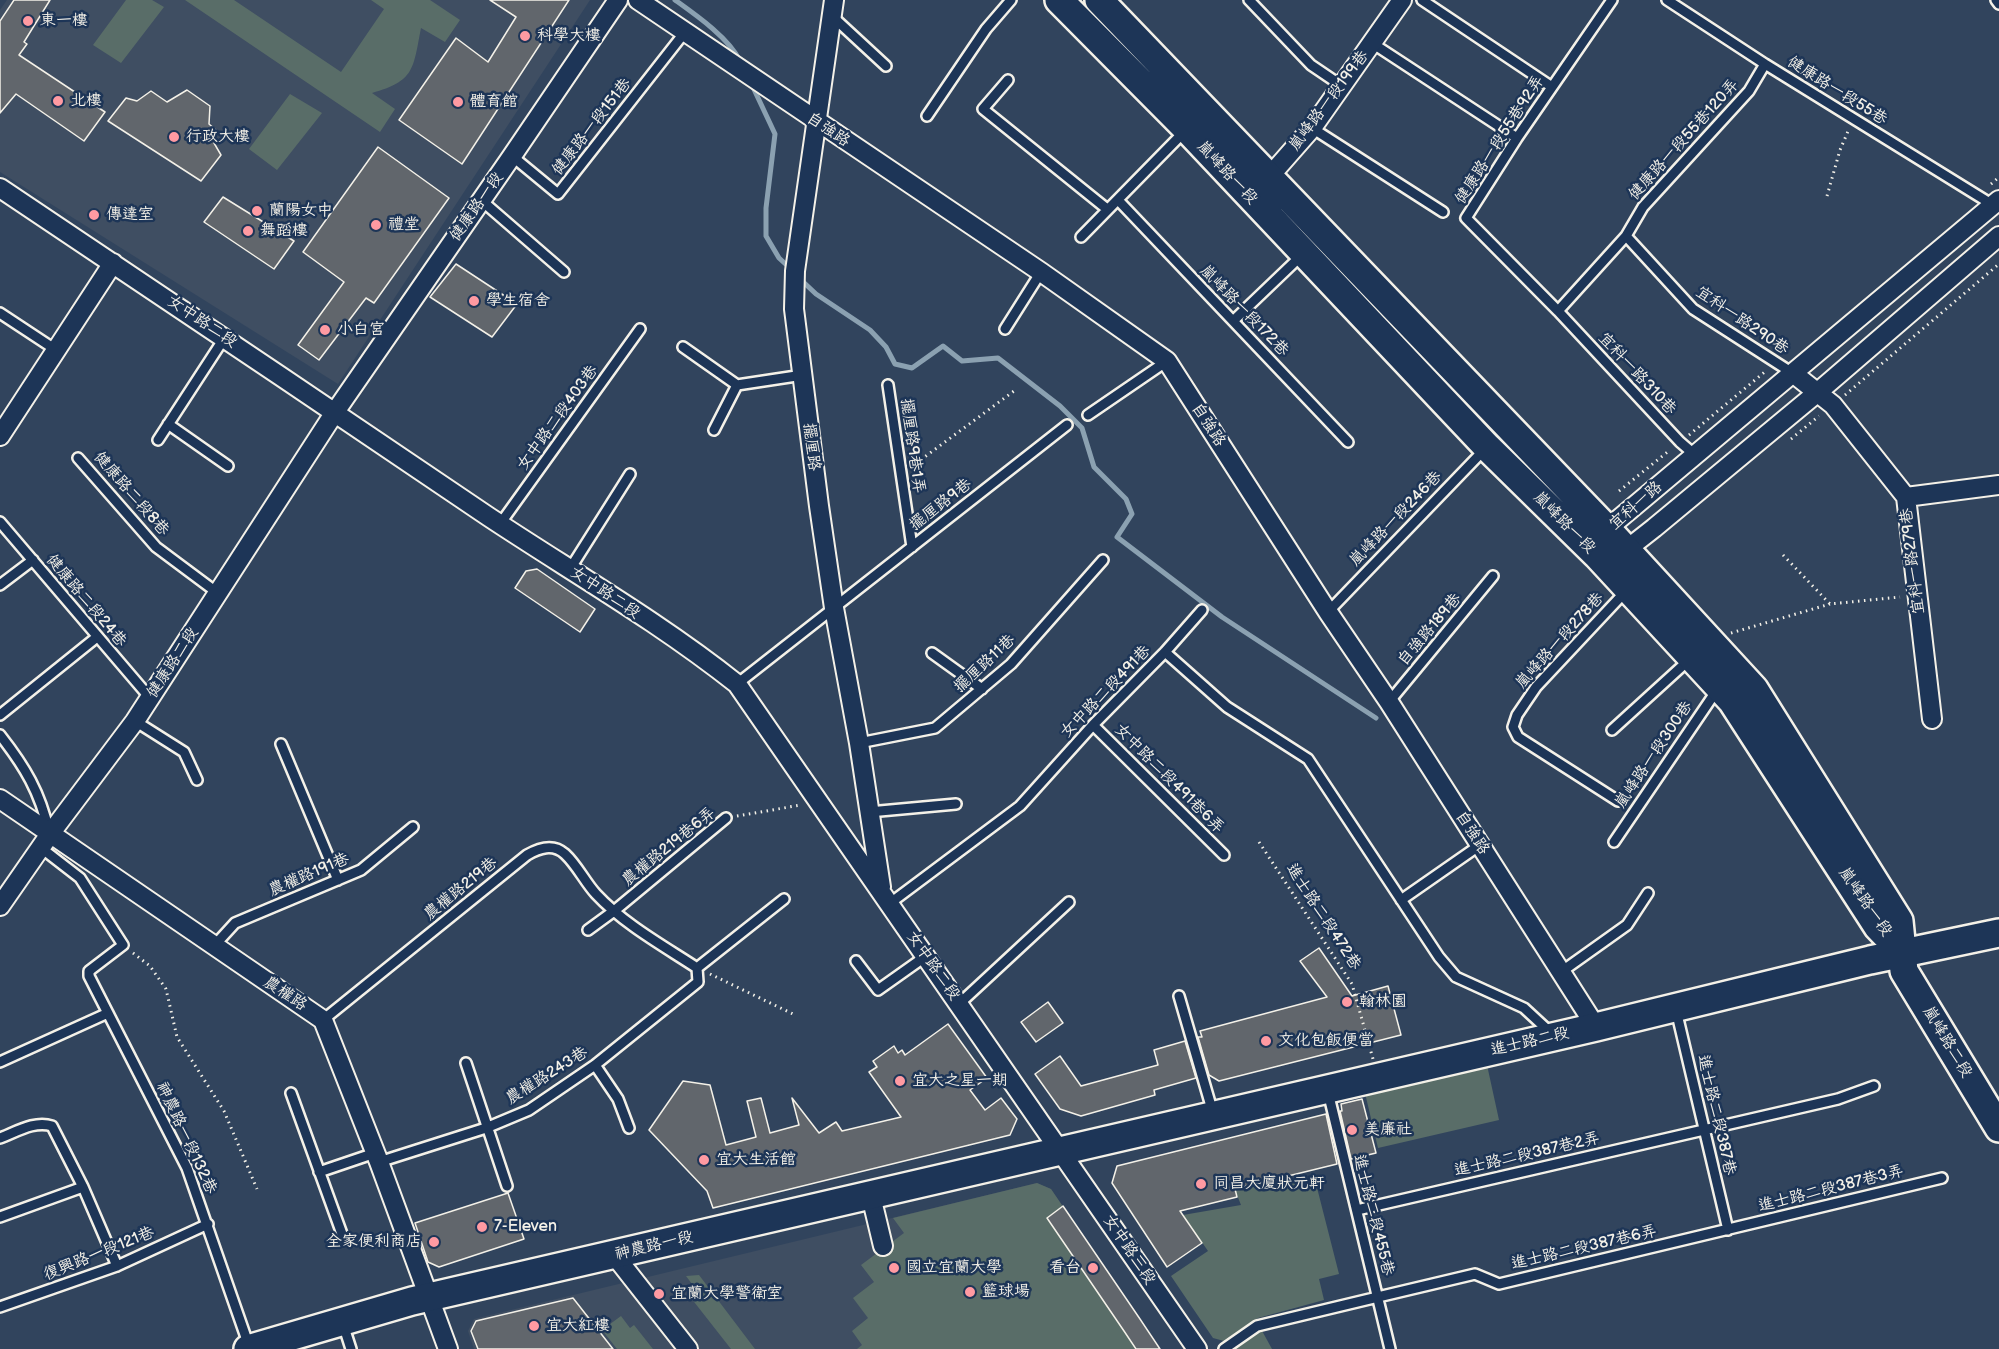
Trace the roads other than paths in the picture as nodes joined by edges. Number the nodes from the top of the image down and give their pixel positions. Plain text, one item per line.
1 (618, 0) edge
2 (638, 0) edge
3 (1011, 0) edge
4 (1059, 0) edge
5 (1099, 0) edge
6 (1249, 0) edge
7 (1402, 0) edge
8 (1422, 0) edge
9 (1612, 0) edge
10 (1667, 0) edge
11 (1996, 0) edge
12 (1999, 4) edge
13 (833, 8) edge
14 (685, 32) junction
15 (1372, 43) junction
16 (1765, 64) junction
17 (886, 66) dead end
18 (1008, 80) dead end
19 (1342, 86) junction
20 (1552, 87) junction
21 (927, 116) dead end
22 (817, 123) junction
23 (1312, 128) junction
24 (1187, 129) junction
25 (1517, 138) junction
26 (513, 156) junction
27 (1271, 177) junction
28 (0, 188) edge
29 (1249, 197) junction
30 (481, 200) junction
31 (1118, 200) junction
32 (1997, 204) edge
33 (1107, 209) junction
34 (1443, 213) dead end
35 (1626, 236) junction
36 (1999, 236) edge
37 (1081, 237) dead end
38 (1303, 254) junction
39 (113, 263) junction
40 (564, 272) dead end
41 (1041, 272) junction
42 (1558, 311) junction
43 (0, 313) edge
44 (1233, 321) junction
45 (640, 329) dead end
46 (1005, 329) dead end
47 (225, 337) junction
48 (683, 347) dead end
49 (56, 350) junction
50 (1167, 361) junction
51 (1794, 374) junction
52 (803, 375) junction
53 (737, 385) junction
54 (888, 385) dead end
55 (1818, 392) junction
56 (335, 412) junction
57 (1088, 415) dead end
58 (168, 424) junction
59 (1067, 425) dead end
60 (714, 430) dead end
61 (0, 436) edge
62 (158, 440) dead end
63 (1348, 442) dead end
64 (1487, 447) junction
65 (1695, 455) junction
66 (78, 458) dead end
67 (228, 466) dead end
68 (630, 474) dead end
69 (1999, 485) edge
70 (1905, 497) junction
71 (0, 522) edge
72 (500, 524) junction
73 (1607, 530) junction
74 (912, 547) junction
75 (1626, 550) junction
76 (1597, 555) junction
77 (33, 560) junction
78 (1103, 560) dead end
79 (570, 569) junction
80 (1493, 576) dead end
81 (0, 585) edge
82 (1627, 589) junction
83 (219, 594) junction
84 (834, 608) junction
85 (1202, 610) dead end
86 (1328, 612) junction
87 (97, 637) junction
88 (1701, 648) junction
89 (1166, 652) junction
90 (932, 653) dead end
91 (737, 684) junction
92 (1719, 686) junction
93 (982, 689) junction
94 (151, 699) junction
95 (1389, 702) junction
96 (0, 715) edge
97 (1932, 719) dead end
98 (135, 721) junction
99 (1093, 725) junction
100 (1612, 730) dead end
101 (0, 735) edge
102 (281, 744) dead end
103 (859, 744) junction
104 (197, 780) dead end
105 (0, 799) edge
106 (1618, 801) dead end
107 (956, 804) dead end
108 (869, 812) junction
109 (726, 818) road end
110 (413, 827) dead end
111 (45, 841) junction
112 (1614, 842) dead end
113 (1480, 845) junction
114 (1224, 855) dead end
115 (338, 880) junction
116 (1648, 893) dead end
117 (885, 898) junction
118 (784, 899) dead end
119 (1401, 900) junction
120 (1069, 902) dead end
121 (0, 906) edge
122 (614, 911) junction
123 (588, 930) dead end
124 (1999, 933) edge
125 (214, 946) junction
126 (1903, 953) junction
127 (926, 956) junction
128 (856, 961) dead end
129 (697, 968) junction
130 (1562, 972) junction
131 (1179, 996) dead end
132 (959, 1004) junction
133 (1676, 1007) junction
134 (108, 1013) junction
135 (323, 1020) junction
136 (1596, 1027) junction
137 (1555, 1036) junction
138 (0, 1062) edge
139 (466, 1063) dead end
140 (595, 1065) junction
141 (1874, 1086) dead end
142 (1327, 1089) junction
143 (291, 1093) dead end
144 (1214, 1115) junction
145 (486, 1128) junction
146 (629, 1128) dead end
147 (1999, 1128) edge
148 (1705, 1131) junction
149 (0, 1138) edge
150 (1061, 1150) junction
151 (377, 1157) junction
152 (319, 1172) junction
153 (1942, 1178) dead end
154 (507, 1186) dead end
155 (83, 1187) junction
156 (871, 1196) junction
157 (1357, 1210) junction
158 (0, 1217) edge
159 (208, 1224) junction
160 (1728, 1230) junction
161 (342, 1234) dead end
162 (883, 1246) dead end
163 (615, 1256) junction
164 (117, 1266) junction
165 (1378, 1297) junction
166 (429, 1299) junction
167 (0, 1307) edge
168 (343, 1322) junction
169 (249, 1349) edge
170 (351, 1349) edge
171 (448, 1349) edge
172 (688, 1349) edge
173 (1197, 1349) edge
174 (1224, 1349) edge
175 (1390, 1349) edge

1 - 26 street, 健康路一段
2 - 14 street, 自強路
3 - 21 lane
4 - 24 main road, 嵐峰路一段
5 - 27 main road, 嵐峰路一段
6 - 19 lane
7 - 15 street, 嵐峰路一段199巷
8 - 20 lane
9 - 20 lane, 健康路一段55巷92弄
10 - 16 lane, 健康路一段55巷
11 - 12 lane
13 - 17 lane
13 - 22 street, 擺厘路
14 - 22 street, 自強路
14 - 26 lane, 健康路一段151巷
15 - 19 street, 嵐峰路一段199巷
15 - 25 lane
16 - 32 lane, 健康路一段55巷
16 - 35 lane, 健康路一段55巷120弄
18 - 33 lane
19 - 23 street, 嵐峰路一段199巷
20 - 25 lane, 健康路一段55巷92弄
22 - 41 street, 自強路
22 - 52 street, 擺厘路
23 - 27 street, 嵐峰路一段199巷
23 - 34 lane
24 - 29 main road, 嵐峰路一段
24 - 31 lane
25 - 42 lane, 健康路一段55巷92弄
26 - 30 street, 健康路一段
27 - 29 street, 嵐峰路一段199巷
27 - 73 main road, 嵐峰路一段
28 - 39 street, 女中路二段
29 - 38 main road, 嵐峰路一段
30 - 40 lane
30 - 56 street, 健康路一段
31 - 33 lane
31 - 44 lane, 嵐峰路一段172巷
32 - 51 street, 宜科一路
33 - 37 lane
35 - 42 lane, 健康路一段55巷120弄
35 - 51 lane, 宜科一路290巷
36 - 55 street, 宜科一路
38 - 44 lane
38 - 64 main road, 嵐峰路一段
39 - 47 street, 女中路二段
39 - 49 street
41 - 46 lane
41 - 50 street, 自強路
42 - 65 lane, 宜科一路310巷
43 - 49 lane
44 - 63 lane, 嵐峰路一段172巷
45 - 72 lane, 女中路二段403巷
47 - 56 street, 女中路二段
47 - 58 lane
48 - 53 lane
49 - 61 street
50 - 57 lane
50 - 86 street, 自強路
51 - 55 street, 宜科一路279巷
51 - 65 street, 宜科一路
52 - 53 lane
52 - 84 street, 擺厘路
53 - 60 lane
54 - 74 lane, 擺厘路9巷1弄
55 - 70 street, 宜科一路279巷
55 - 75 street, 宜科一路
56 - 72 street, 女中路二段
56 - 83 street, 健康路二段
58 - 62 lane
58 - 67 lane
59 - 74 lane, 擺厘路9巷
64 - 76 main road, 嵐峰路一段
64 - 86 lane, 嵐峰路一段246巷
65 - 73 street, 宜科一路
66 - 83 lane, 健康路二段8巷
68 - 79 lane
69 - 70 street
70 - 97 street, 宜科一路279巷
71 - 77 lane, 健康路二段24巷
72 - 79 street, 女中路二段
73 - 75 main road, 嵐峰路一段
73 - 76 street, 宜科一路
74 - 84 lane, 擺厘路9巷
75 - 76 street, 宜科一路
75 - 88 main road, 嵐峰路一段
76 - 82 main road, 嵐峰路一段
77 - 81 lane
77 - 87 lane, 健康路二段24巷
78 - 93 lane, 擺厘路11巷
79 - 91 street, 女中路二段
80 - 95 lane, 自強路189巷
82 - 88 main road, 嵐峰路一段
82 - 106 lane, 嵐峰路一段278巷
83 - 94 street, 健康路二段
84 - 91 lane, 擺厘路9巷
84 - 103 street, 擺厘路
85 - 89 lane
86 - 95 street, 自強路
87 - 94 lane, 健康路二段24巷
87 - 96 lane
88 - 92 main road, 嵐峰路一段
88 - 100 lane
88 - 126 main road, 嵐峰路一段
89 - 99 lane, 女中路二段491巷
89 - 119 lane, 女中路二段491巷
90 - 93 lane
91 - 117 street, 女中路二段
92 - 112 lane, 嵐峰路一段300巷
92 - 126 main road, 嵐峰路一段
93 - 103 lane, 擺厘路11巷
94 - 98 street, 健康路二段
95 - 113 street, 自強路
98 - 104 lane
98 - 111 street, 健康路二段
99 - 114 lane, 女中路二段491巷6弄
99 - 117 lane, 女中路二段491巷
101 - 111 lane
102 - 115 lane
103 - 108 street, 擺厘路
105 - 111 street, 農權路
107 - 108 lane
108 - 117 street, 擺厘路
109 - 122 lane, 農權路219巷6弄
110 - 115 lane, 農權路191巷
111 - 121 street, 健康路二段
111 - 125 street, 農權路
111 - 134 lane, 神農路一段132巷
113 - 119 lane
113 - 130 street, 自強路
115 - 125 lane, 農權路191巷
116 - 130 lane
117 - 127 street, 女中路二段
118 - 129 lane
119 - 137 lane, 女中路二段491巷
120 - 132 lane
122 - 123 lane, 農權路219巷6弄
122 - 129 lane
122 - 135 lane, 農權路219巷
124 - 126 main road, 進士路二段
125 - 135 street, 農權路
126 - 133 main road, 進士路二段
126 - 147 main road, 嵐峰路二段
127 - 128 lane
127 - 132 street, 女中路二段
129 - 140 lane, 農權路243巷
130 - 136 street, 自強路
131 - 144 lane
132 - 150 street, 女中路二段
133 - 136 main road, 進士路二段
133 - 148 lane, 進士路二段387巷
134 - 138 lane
134 - 159 lane, 神農路一段132巷
135 - 151 street, 農權路
136 - 137 main road, 進士路二段
137 - 142 main road, 進士路二段
139 - 145 lane
140 - 145 lane, 農權路243巷
140 - 146 lane
141 - 148 lane, 進士路二段387巷2弄
142 - 144 main road, 進士路二段
142 - 157 lane, 進士路二段455巷
143 - 152 lane
144 - 150 main road, 進士路二段
145 - 151 lane, 農權路243巷
145 - 154 lane
148 - 157 lane, 進士路二段387巷2弄
148 - 160 lane, 進士路二段387巷
149 - 155 lane
150 - 156 main road, 神農路一段
150 - 173 street, 女中路三段
151 - 152 lane, 農權路243巷
151 - 166 street, 農權路
152 - 161 lane
153 - 160 lane, 進士路二段387巷3弄
155 - 158 lane
155 - 164 lane
156 - 162 street
156 - 163 main road, 神農路一段
157 - 165 lane, 進士路二段455巷
159 - 164 lane, 復興路一段121巷
159 - 169 lane, 神農路一段132巷
160 - 165 lane, 進士路二段387巷6弄
163 - 166 main road, 神農路一段
163 - 172 street
164 - 167 lane, 復興路一段121巷
165 - 174 lane, 進士路二段387巷6弄
165 - 175 lane, 進士路二段455巷
166 - 168 main road, 神農路一段
166 - 171 street, 農權路
168 - 169 main road, 神農路一段
168 - 170 lane

